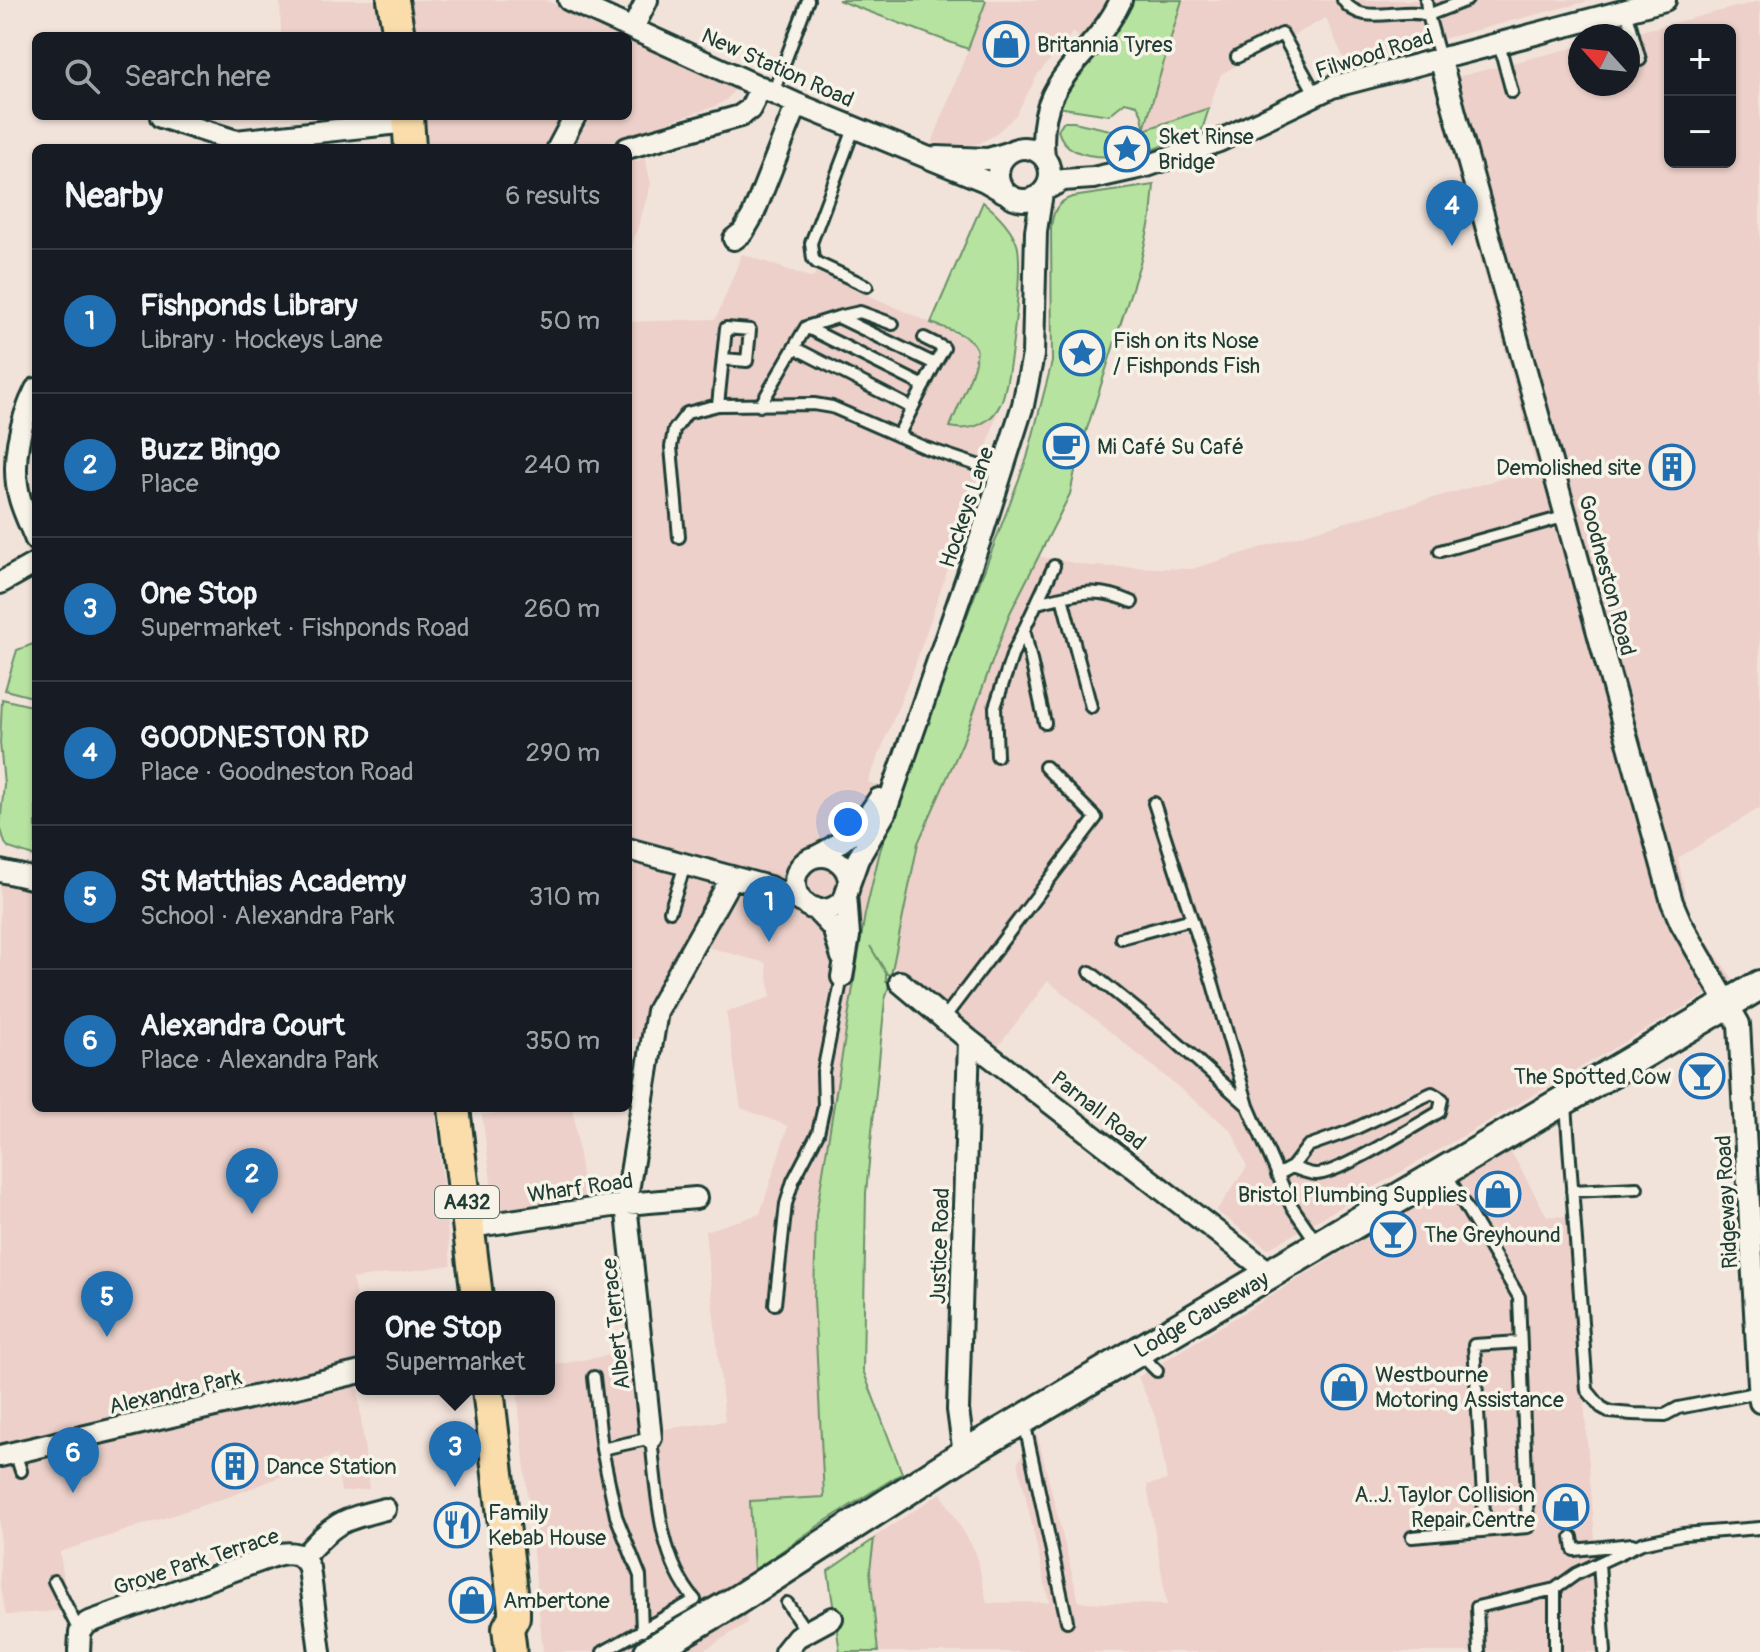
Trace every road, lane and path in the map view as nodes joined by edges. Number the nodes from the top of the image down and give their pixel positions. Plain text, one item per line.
1 (393, 0) edge
2 (569, 0) edge
3 (647, 0) edge
4 (808, 0) edge
5 (1121, 0) edge
6 (1343, 0) edge
7 (1426, 0) edge
8 (1467, 0) edge
9 (1665, 0) edge
10 (1626, 10) junction
11 (1428, 15) junction
12 (1630, 24) edge
13 (624, 30) edge
14 (398, 32) edge
15 (632, 33) edge
16 (1499, 44) junction
17 (1081, 53) junction
18 (1237, 57) dead end
19 (1440, 58) junction
20 (767, 90) junction
21 (1512, 92) dead end
22 (1316, 95) junction
23 (797, 104) junction
24 (170, 120) edge
25 (573, 120) edge
26 (855, 126) junction
27 (409, 129) edge
28 (560, 144) edge
29 (632, 147) edge
30 (1010, 152) junction
31 (925, 156) junction
32 (1045, 158) junction
33 (1105, 176) junction
34 (1044, 192) junction
35 (1010, 196) junction
36 (734, 239) dead end
37 (1036, 268) junction
38 (867, 286) dead end
39 (838, 317) junction
40 (893, 324) dead end
41 (806, 327) junction
42 (924, 338) dead end
43 (795, 348) junction
44 (724, 359) dead end
45 (935, 364) junction
46 (924, 386) junction
47 (32, 397) edge
48 (718, 405) junction
49 (760, 406) junction
50 (912, 408) junction
51 (898, 436) junction
52 (1003, 474) junction
53 (1567, 516) junction
54 (32, 530) edge
55 (679, 537) dead end
56 (1440, 551) dead end
57 (32, 565) edge
58 (1054, 566) dead end
59 (0, 583) edge
60 (1062, 597) junction
61 (1132, 602) dead end
62 (1037, 603) junction
63 (1024, 629) junction
64 (1091, 707) dead end
65 (1045, 723) dead end
66 (905, 754) junction
67 (997, 756) dead end
68 (1045, 767) dead end
69 (1154, 803) dead end
70 (632, 850) edge
71 (809, 860) junction
72 (685, 865) junction
73 (0, 871) edge
74 (732, 877) junction
75 (32, 878) edge
76 (846, 892) junction
77 (810, 906) junction
78 (670, 911) dead end
79 (1192, 919) junction
80 (1121, 938) dead end
81 (1090, 972) dead end
82 (842, 977) junction
83 (900, 982) dead end
84 (1760, 985) edge
85 (1729, 1002) junction
86 (944, 1018) junction
87 (969, 1040) junction
88 (1565, 1099) junction
89 (1248, 1106) junction
90 (455, 1112) edge
91 (1292, 1167) junction
92 (1444, 1170) junction
93 (1277, 1175) junction
94 (1637, 1188) dead end
95 (1572, 1191) junction
96 (696, 1198) dead end
97 (626, 1204) junction
98 (470, 1227) junction
99 (1318, 1244) junction
100 (1270, 1273) junction
101 (1757, 1290) edge
102 (476, 1291) edge
103 (775, 1304) dead end
104 (1520, 1342) junction
105 (355, 1374) edge
106 (594, 1377) dead end
107 (1760, 1392) edge
108 (489, 1395) edge
109 (1760, 1402) edge
110 (1023, 1419) junction
111 (651, 1438) junction
112 (602, 1449) junction
113 (964, 1454) junction
114 (12, 1460) edge
115 (385, 1509) dead end
116 (1760, 1528) edge
117 (1485, 1530) junction
118 (1412, 1537) dead end
119 (1572, 1537) dead end
120 (1642, 1543) junction
121 (303, 1557) junction
122 (1599, 1563) junction
123 (54, 1581) dead end
124 (1555, 1589) junction
125 (787, 1603) dead end
126 (514, 1617) junction
127 (832, 1618) dead end
128 (1067, 1621) dead end
129 (806, 1631) junction
130 (80, 1642) edge
131 (645, 1642) edge
132 (320, 1652) edge
133 (511, 1652) edge
134 (531, 1652) edge
135 (603, 1652) edge
136 (785, 1652) edge
137 (1479, 1652) edge
138 (1555, 1652) edge
139 (1605, 1652) edge

1 - 14 main road
2 - 13 street, New Station Road
3 - 13 street
4 - 20 lane
5 - 17 street
6 - 11 lane
7 - 11 lane
8 - 11 lane
9 - 10 street, Filwood Road
10 - 12 lane
10 - 16 street, Filwood Road
11 - 19 lane
15 - 20 street, New Station Road
16 - 19 street, Filwood Road
16 - 21 lane
17 - 30 street
17 - 32 street
18 - 22 lane
19 - 22 street, Filwood Road
19 - 53 street, Goodneston Road
20 - 23 street, New Station Road
20 - 29 street
22 - 33 street, Filwood Road
23 - 26 street, New Station Road
23 - 36 street
24 - 27 street
25 - 28 street
26 - 31 street, New Station Road
26 - 38 lane
30 - 31 street, New Station Road
30 - 32 street
30 - 35 street
31 - 35 street, New Station Road
32 - 33 street, Filwood Road
32 - 34 street
33 - 34 street, Filwood Road
34 - 35 street
34 - 37 street, Hockeys Lane
35 - 37 street, Hockeys Lane
37 - 52 street, Hockeys Lane
39 - 40 lane
39 - 41 lane
39 - 45 lane
41 - 43 lane
41 - 46 lane
42 - 45 lane
43 - 49 lane
43 - 50 lane
44 - 48 lane
45 - 46 lane
46 - 50 lane
47 - 54 street
48 - 49 lane
48 - 55 lane
49 - 51 lane
50 - 51 lane
51 - 52 lane
52 - 66 street, Hockeys Lane
53 - 56 lane
53 - 85 street, Goodneston Road
57 - 59 street
58 - 62 lane
60 - 61 lane
60 - 62 lane
60 - 64 lane
62 - 63 lane
63 - 65 lane
63 - 67 lane
66 - 71 street, Hockeys Lane
66 - 76 street, Hockeys Lane
68 - 86 lane
69 - 79 lane
70 - 72 street, Hockeys Lane
71 - 74 street, Hockeys Lane
71 - 76 street
71 - 77 street, Hockeys Lane
72 - 74 street, Hockeys Lane
72 - 78 lane
73 - 75 street
74 - 77 street, Hockeys Lane
74 - 97 street, Albert Terrace
76 - 77 street
76 - 82 street
77 - 82 street, Hockeys Lane
79 - 80 lane
79 - 89 lane
81 - 89 lane
82 - 103 lane, Hockeys Lane
83 - 86 street, Parnall Road
84 - 85 main road, Lodge Causeway
85 - 88 main road, Lodge Causeway
85 - 101 street, Ridgeway Road
86 - 87 street, Parnall Road
87 - 100 street, Parnall Road
87 - 113 street, Justice Road
88 - 92 main road, Lodge Causeway
88 - 95 lane
89 - 93 lane
90 - 98 main road, A432
91 - 91 lane
91 - 93 lane
92 - 99 main road, Lodge Causeway
92 - 104 lane
93 - 99 lane
94 - 95 lane
95 - 107 lane
96 - 97 street, Wharf Road
97 - 98 street, Wharf Road
97 - 111 street, Albert Terrace
98 - 102 main road, A432
99 - 100 main road, Lodge Causeway
100 - 110 main road, Lodge Causeway
101 - 107 street, Ridgeway Road
104 - 117 lane
104 - 117 lane
105 - 114 street, Alexandra Park
106 - 112 lane
107 - 109 street, Ridgeway Road
108 - 126 main road
110 - 113 main road, Lodge Causeway
110 - 128 lane
111 - 112 lane
111 - 131 lane
112 - 131 lane
113 - 131 main road, Lodge Causeway
115 - 121 street
116 - 120 lane
117 - 118 lane
119 - 120 lane
120 - 122 lane
121 - 130 street, Grove Park Terrace
121 - 132 street, Grove Park Terrace
122 - 124 lane
122 - 139 lane
123 - 130 lane
124 - 137 lane
124 - 138 lane
125 - 129 lane
126 - 133 main road
126 - 134 main road
127 - 129 street
129 - 136 street
131 - 135 lane

